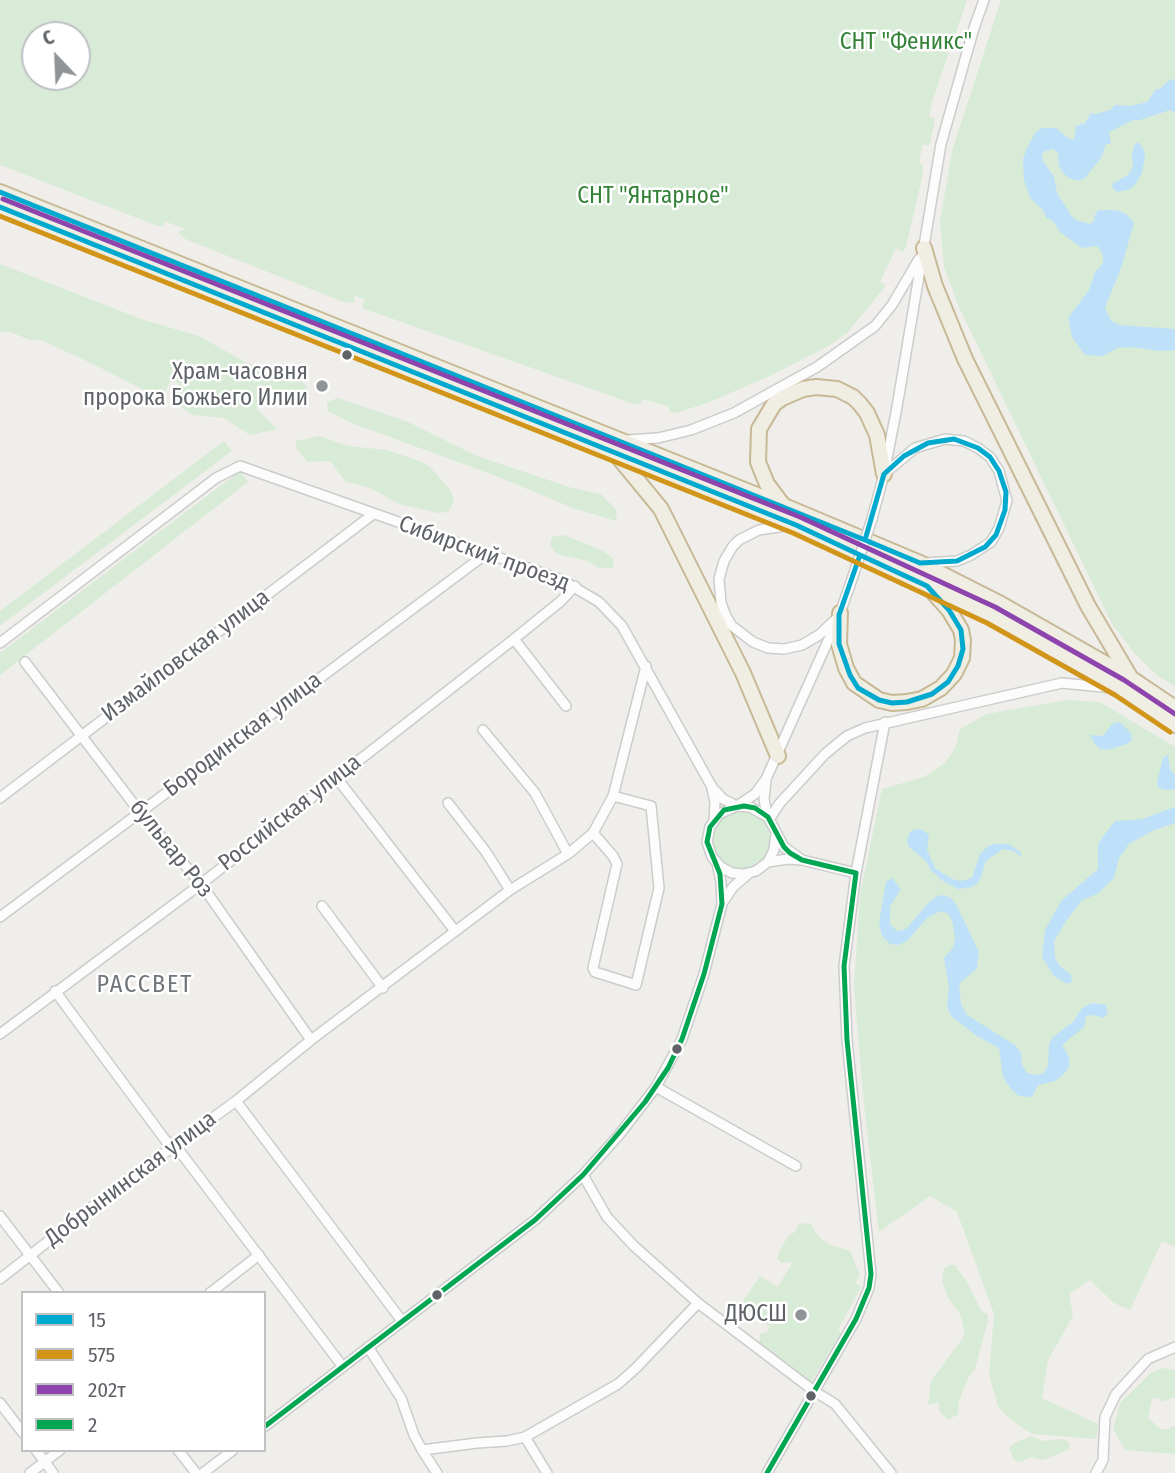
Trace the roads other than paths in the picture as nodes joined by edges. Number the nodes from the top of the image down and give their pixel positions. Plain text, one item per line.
1 (984, 0) edge
2 (0, 192) edge
3 (0, 207) edge
4 (924, 248) junction
5 (615, 446) junction
6 (884, 474) junction
7 (782, 505) junction
8 (372, 515) junction
9 (796, 525) junction
10 (486, 554) junction
11 (920, 563) junction
12 (575, 586) junction
13 (927, 586) junction
14 (840, 615) junction
15 (514, 639) junction
16 (0, 643) edge
17 (25, 662) dead end
18 (646, 666) junction
19 (1125, 682) junction
20 (566, 706) dead end
21 (1175, 709) edge
22 (885, 722) junction
23 (1175, 725) edge
24 (483, 730) dead end
25 (81, 734) junction
26 (778, 756) junction
27 (335, 777) junction
28 (766, 779) junction
29 (712, 787) junction
30 (613, 796) junction
31 (0, 798) edge
32 (448, 803) dead end
33 (737, 806) junction
34 (139, 811) junction
35 (769, 818) junction
36 (714, 820) junction
37 (593, 833) junction
38 (776, 834) junction
39 (568, 855) junction
40 (802, 860) junction
41 (768, 862) junction
42 (716, 863) junction
43 (750, 873) junction
44 (856, 873) junction
45 (201, 884) junction
46 (510, 890) junction
47 (722, 904) junction
48 (322, 906) dead end
49 (0, 917) edge
50 (455, 931) junction
51 (383, 988) junction
52 (55, 991) junction
53 (0, 1034) edge
54 (311, 1040) junction
55 (656, 1087) junction
56 (236, 1101) junction
57 (175, 1145) junction
58 (796, 1166) dead end
59 (583, 1174) junction
60 (0, 1216) edge
61 (30, 1255) junction
62 (259, 1255) junction
63 (0, 1279) edge
64 (57, 1291) edge
65 (213, 1291) edge
66 (698, 1303) junction
67 (402, 1321) junction
68 (1175, 1346) edge
69 (368, 1347) junction
70 (343, 1367) junction
71 (814, 1391) junction
72 (0, 1403) edge
73 (266, 1425) edge
74 (21, 1430) edge
75 (525, 1437) junction
76 (422, 1450) junction
77 (38, 1452) edge
78 (58, 1452) edge
79 (180, 1452) edge
80 (230, 1452) edge
81 (45, 1462) junction
82 (30, 1473) edge
83 (53, 1473) edge
84 (196, 1473) edge
85 (203, 1473) edge
86 (437, 1473) edge
87 (547, 1473) edge
88 (767, 1473) edge
89 (891, 1473) edge
90 (1096, 1473) edge

1 - 4 street
2 - 5 highway
3 - 5 highway
4 - 5 street
4 - 6 street
4 - 19 highway
5 - 7 highway
5 - 9 highway
5 - 26 highway
6 - 7 highway
6 - 11 street
6 - 14 street, bridge
7 - 11 highway
8 - 10 street, Сибирский проезд
8 - 16 street, Сибирский проезд
8 - 25 street, Измайловская улица
9 - 13 highway
9 - 14 street
10 - 12 street, Сибирский проезд
10 - 34 street, Бородинская улица
11 - 19 highway
12 - 15 street, Российская улица
12 - 18 street, Сибирский проезд
13 - 14 highway
13 - 19 highway
14 - 26 street
15 - 20 street
15 - 27 street, Российская улица
17 - 25 street, бульвар Роз
18 - 29 street, Сибирский проезд
18 - 30 street, Добрынинская улица
19 - 21 highway
19 - 22 street
19 - 23 highway
22 - 35 street
22 - 44 street
24 - 39 street
25 - 31 street, Измайловская улица
25 - 34 street, бульвар Роз
26 - 28 street
27 - 45 street, Российская улица
27 - 50 street
28 - 33 street
28 - 35 street
29 - 33 street, Сибирский проезд
29 - 36 street, Сибирский проезд
30 - 37 street, Добрынинская улица
30 - 37 street
32 - 46 street
33 - 35 street
33 - 36 street
34 - 45 street, бульвар Роз
34 - 49 street, Бородинская улица
35 - 38 street
36 - 42 street
37 - 39 street, Добрынинская улица
38 - 40 street
38 - 41 street
39 - 46 street, Добрынинская улица
40 - 41 street
40 - 44 street
41 - 43 street
42 - 43 street
42 - 47 street
43 - 47 street
44 - 71 street
45 - 52 street, Российская улица
45 - 54 street, бульвар Роз
46 - 50 street, Добрынинская улица
47 - 55 street
48 - 51 street
50 - 51 street, Добрынинская улица
51 - 54 street, Добрынинская улица
52 - 53 street, Российская улица
52 - 57 street
54 - 56 street, Добрынинская улица
55 - 58 street
55 - 59 street
56 - 57 street, Добрынинская улица
56 - 67 street
57 - 61 street, Добрынинская улица
57 - 62 street
59 - 66 street
59 - 67 street
60 - 61 street
61 - 63 street, Добрынинская улица
61 - 64 street
62 - 65 street
62 - 70 street
66 - 71 street
66 - 75 street
67 - 69 street
68 - 90 street
69 - 70 street
69 - 76 street
70 - 73 street
71 - 88 street
71 - 89 street
72 - 74 street
75 - 76 street
75 - 87 street
76 - 86 street
77 - 81 street
78 - 81 street
79 - 84 street
80 - 85 street
81 - 82 street
81 - 83 street

